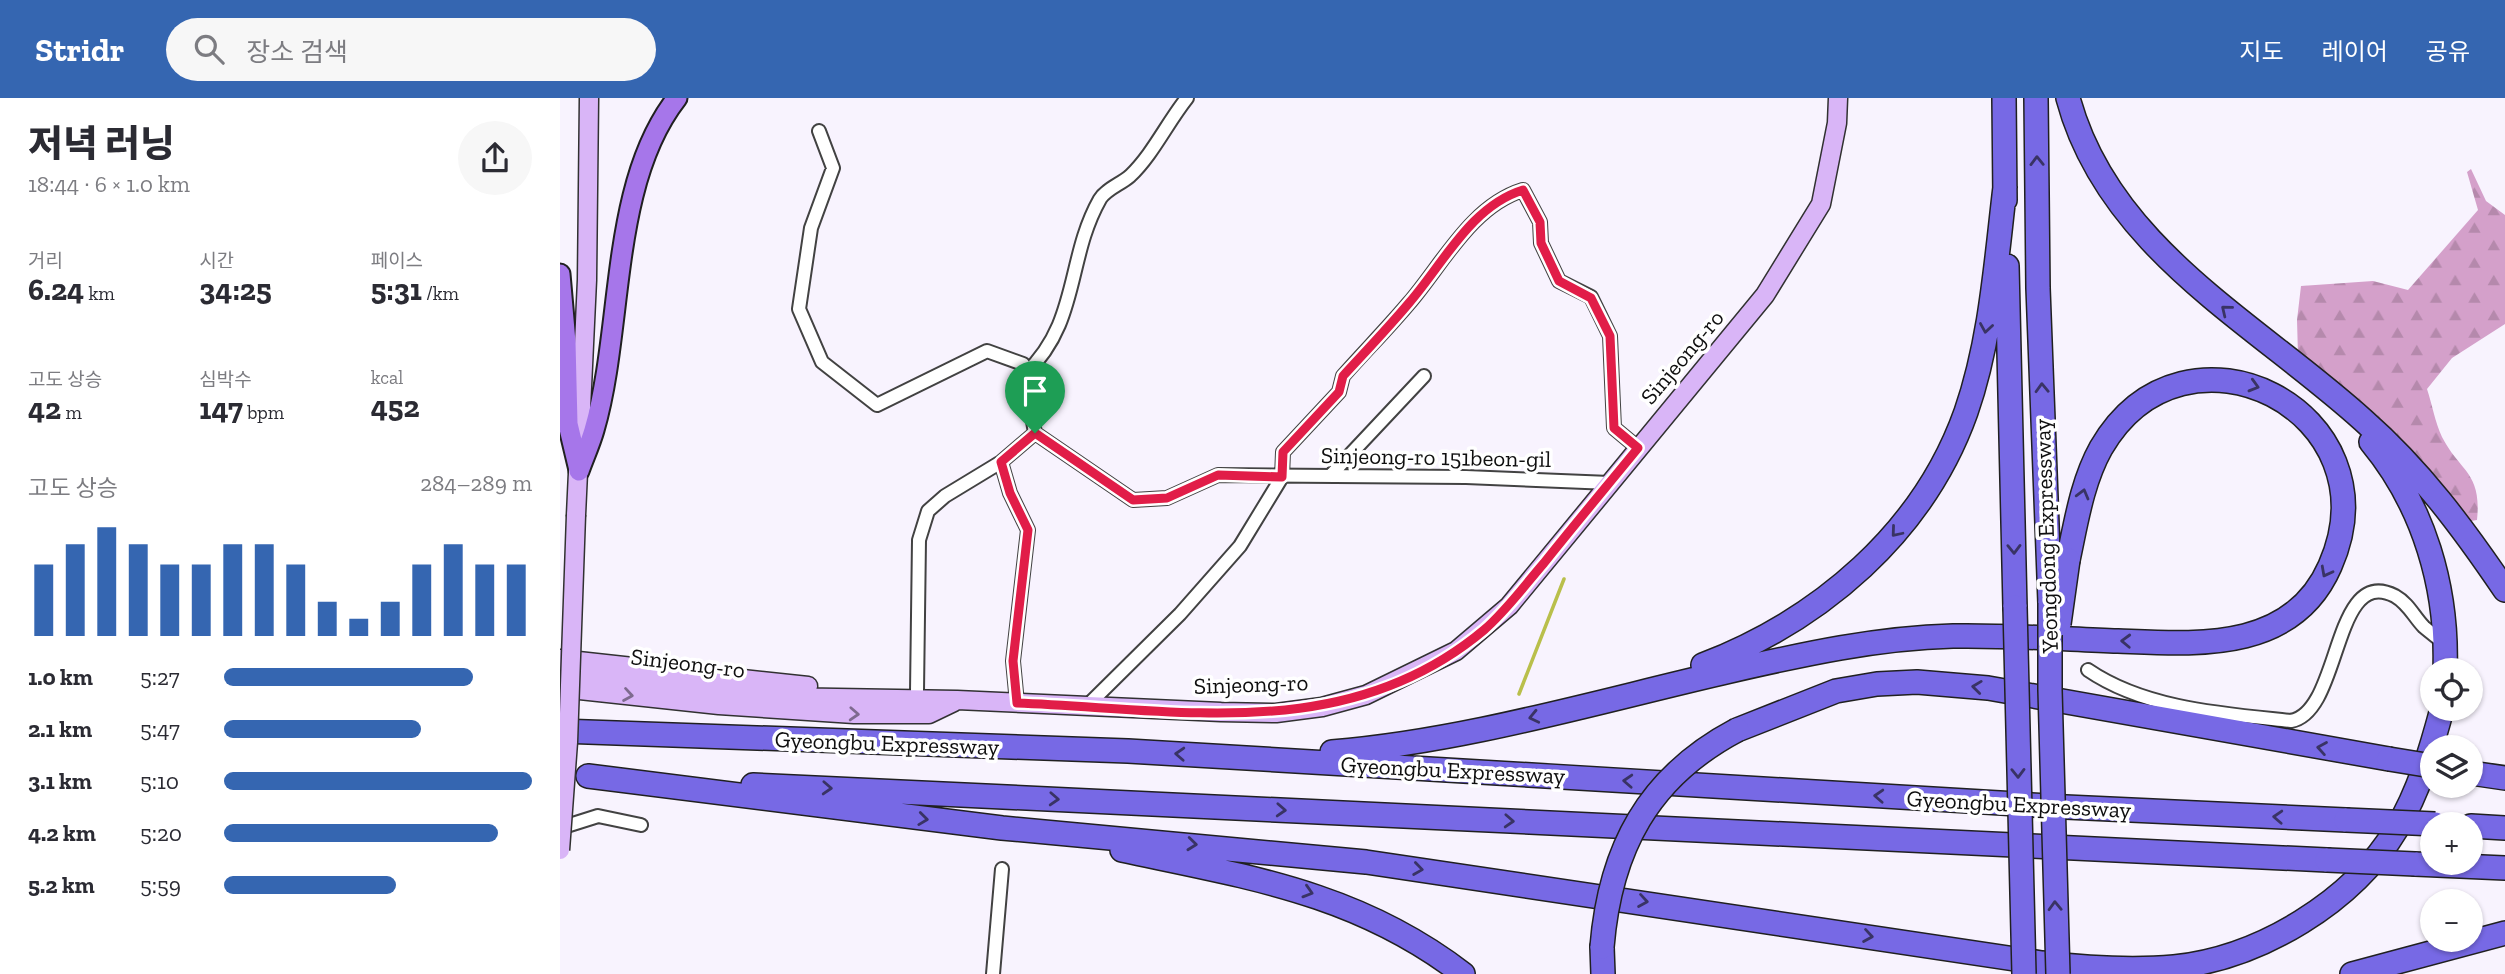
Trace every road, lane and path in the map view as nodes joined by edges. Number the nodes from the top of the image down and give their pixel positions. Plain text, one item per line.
1 (589, 98) edge
2 (677, 98) edge
3 (1187, 98) edge
4 (1838, 98) edge
5 (2004, 98) edge
6 (2036, 98) edge
7 (2068, 98) edge
8 (819, 131) dead end
9 (2005, 187) junction
10 (560, 274) edge
11 (1025, 374) junction
12 (1424, 376) dead end
13 (2318, 384) junction
14 (1035, 433) junction
15 (1638, 448) junction
16 (1001, 462) junction
17 (579, 471) junction
18 (1330, 475) junction
19 (1282, 477) junction
20 (1610, 483) junction
21 (2505, 590) edge
22 (2445, 644) junction
23 (2445, 658) edge
24 (560, 659) edge
25 (2088, 670) dead end
26 (560, 676) edge
27 (560, 688) edge
28 (2050, 690) junction
29 (917, 691) junction
30 (957, 701) junction
31 (1601, 701) junction
32 (1017, 703) junction
33 (1088, 705) junction
34 (2438, 721) edge
35 (560, 731) edge
36 (1213, 756) junction
37 (2420, 764) edge
38 (560, 775) edge
39 (2483, 775) edge
40 (587, 776) junction
41 (2505, 778) edge
42 (2420, 823) edge
43 (641, 825) dead end
44 (2483, 827) edge
45 (560, 828) edge
46 (1002, 828) junction
47 (2505, 828) edge
48 (560, 850) edge
49 (2505, 868) edge
50 (1002, 869) dead end
51 (2021, 909) junction
52 (2505, 933) edge
53 (2406, 960) junction
54 (993, 974) edge
55 (1463, 974) edge
56 (1603, 974) edge
57 (2015, 974) edge
58 (2024, 974) edge
59 (2058, 974) edge
60 (2352, 974) edge
61 (2371, 974) edge

1 - 17 street
2 - 17 main road
3 - 11 street
4 - 15 street, Sinjeong-ro
5 - 9 highway, Yeongdong Expressway
28 -> 6 highway, Yeongdong Expressway, bridge
13 -> 7 highway
8 - 11 street
9 -> 31 highway
9 -> 51 highway, Yeongdong Expressway, bridge
10 - 17 main road
11 - 14 street
12 - 18 street
13 - 21 highway
13 - 22 highway
14 - 16 street
14 - 19 street, Sinjeong-ro 151beon-gil
15 - 19 street
15 - 20 street, Sinjeong-ro
16 - 29 street
16 - 32 street
17 - 48 street, bridge
18 - 19 street, Sinjeong-ro 151beon-gil
18 - 20 street, Sinjeong-ro 151beon-gil
19 - 33 street
20 - 33 street, Sinjeong-ro
22 - 23 highway
22 - 25 street
24 - 29 street
26 - 30 street, Sinjeong-ro
27 -> 30 street
28 -> 31 highway, bridge
59 -> 28 highway, Yeongdong Expressway, bridge
29 - 30 street
30 - 32 street, Sinjeong-ro
31 -> 36 highway
32 - 33 street, Sinjeong-ro
46 -> 34 highway
36 -> 35 highway, Gyeongbu Expressway
42 -> 36 highway, Gyeongbu Expressway, bridge
37 -> 56 highway, bridge
38 - 40 highway, Gyeongbu Expressway
39 - 41 highway
40 -> 46 highway
40 -> 49 highway, Gyeongbu Expressway, bridge
43 - 45 street
44 - 47 highway
46 -> 55 highway
50 - 54 street
51 - 57 highway, bridge
51 - 58 highway, Yeongdong Expressway, bridge
52 - 53 highway
53 - 60 highway
53 - 61 highway

